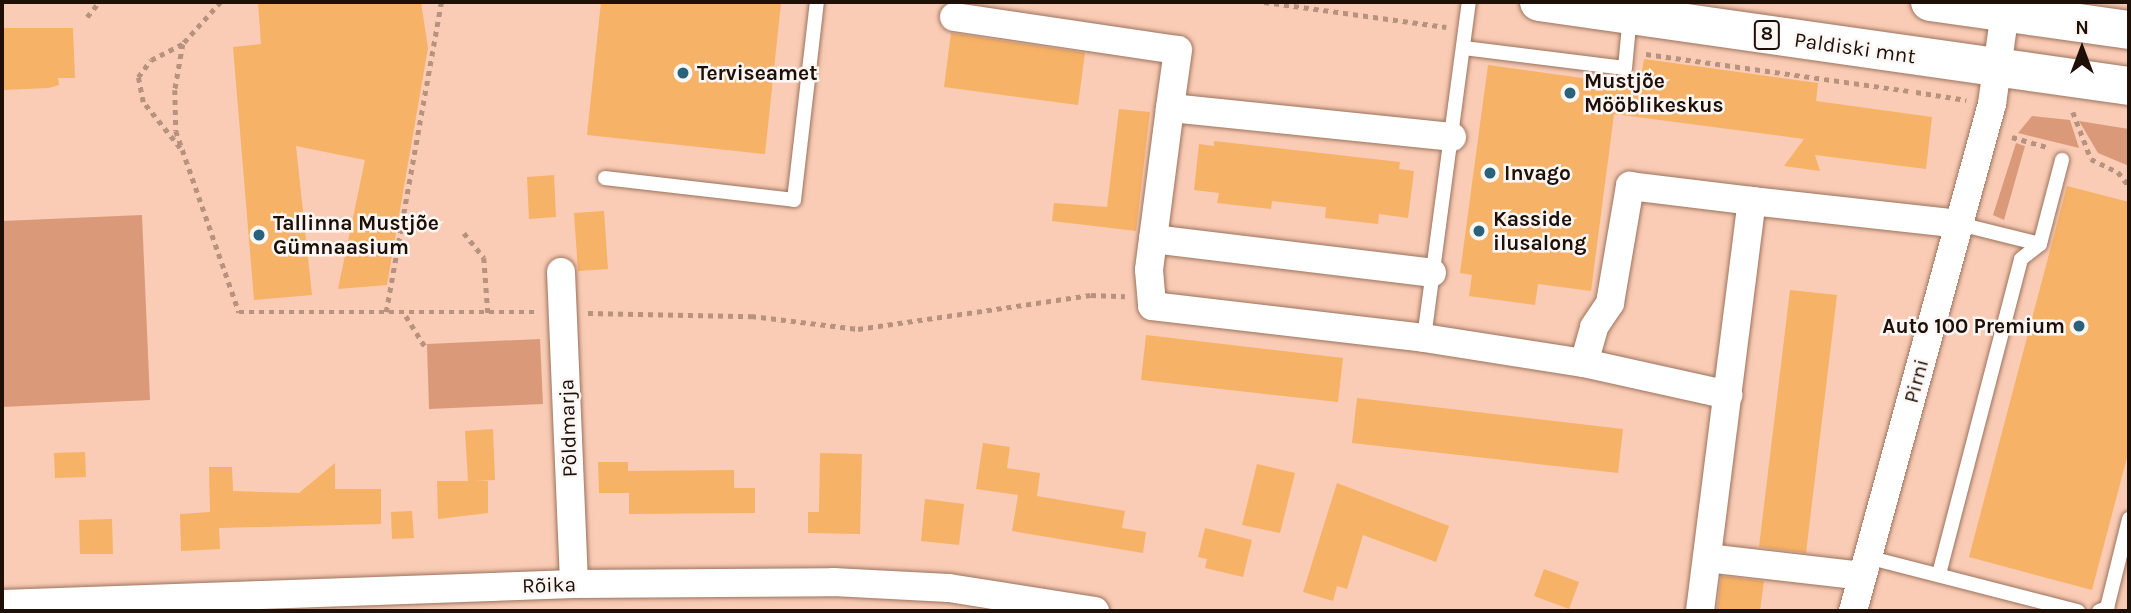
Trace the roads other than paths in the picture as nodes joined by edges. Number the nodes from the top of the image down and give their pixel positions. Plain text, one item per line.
1 (817, 2) edge
2 (1469, 2) edge
3 (1539, 2) edge
4 (1930, 2) edge
5 (1994, 6) edge
6 (1631, 14) junction
7 (954, 17) dead end
8 (2129, 30) edge
9 (1464, 48) junction
10 (1995, 69) junction
11 (2129, 86) edge
12 (1170, 108) junction
13 (1452, 137) junction
14 (2062, 160) dead end
15 (605, 178) dead end
16 (1752, 201) junction
17 (1959, 225) junction
18 (1153, 239) junction
19 (2040, 244) junction
20 (561, 272) dead end
21 (1432, 273) junction
22 (1424, 338) junction
23 (1584, 363) junction
24 (1728, 395) junction
25 (2129, 519) edge
26 (1707, 558) junction
27 (1865, 566) junction
28 (1938, 574) junction
29 (574, 584) junction
30 (2, 604) edge
31 (1095, 611) edge
32 (1700, 611) edge
33 (1853, 611) edge
34 (2078, 611) edge
35 (2099, 611) edge

1 - 15 lane
2 - 9 lane
3 - 6 main road, Paldiski mnt / 8
4 - 5 main road
5 - 8 main road
5 - 10 street, Pirni
6 - 9 lane
6 - 10 main road, Paldiski mnt / 8
7 - 12 street
9 - 13 lane
10 - 11 main road, Paldiski mnt / 8
10 - 17 street, Pirni
12 - 13 street
12 - 18 street
13 - 21 lane
14 - 19 lane
16 - 17 street
16 - 23 street
16 - 24 street
17 - 19 lane
17 - 27 street, Pirni
18 - 21 street
18 - 22 street
19 - 28 lane
20 - 29 street, Põldmarja
21 - 22 lane
22 - 23 street
23 - 24 street
24 - 26 street
25 - 35 lane
26 - 27 street
26 - 32 street
27 - 28 lane
27 - 33 street, Pirni
28 - 34 lane
29 - 30 street, Rõika
29 - 31 street, Rõika

